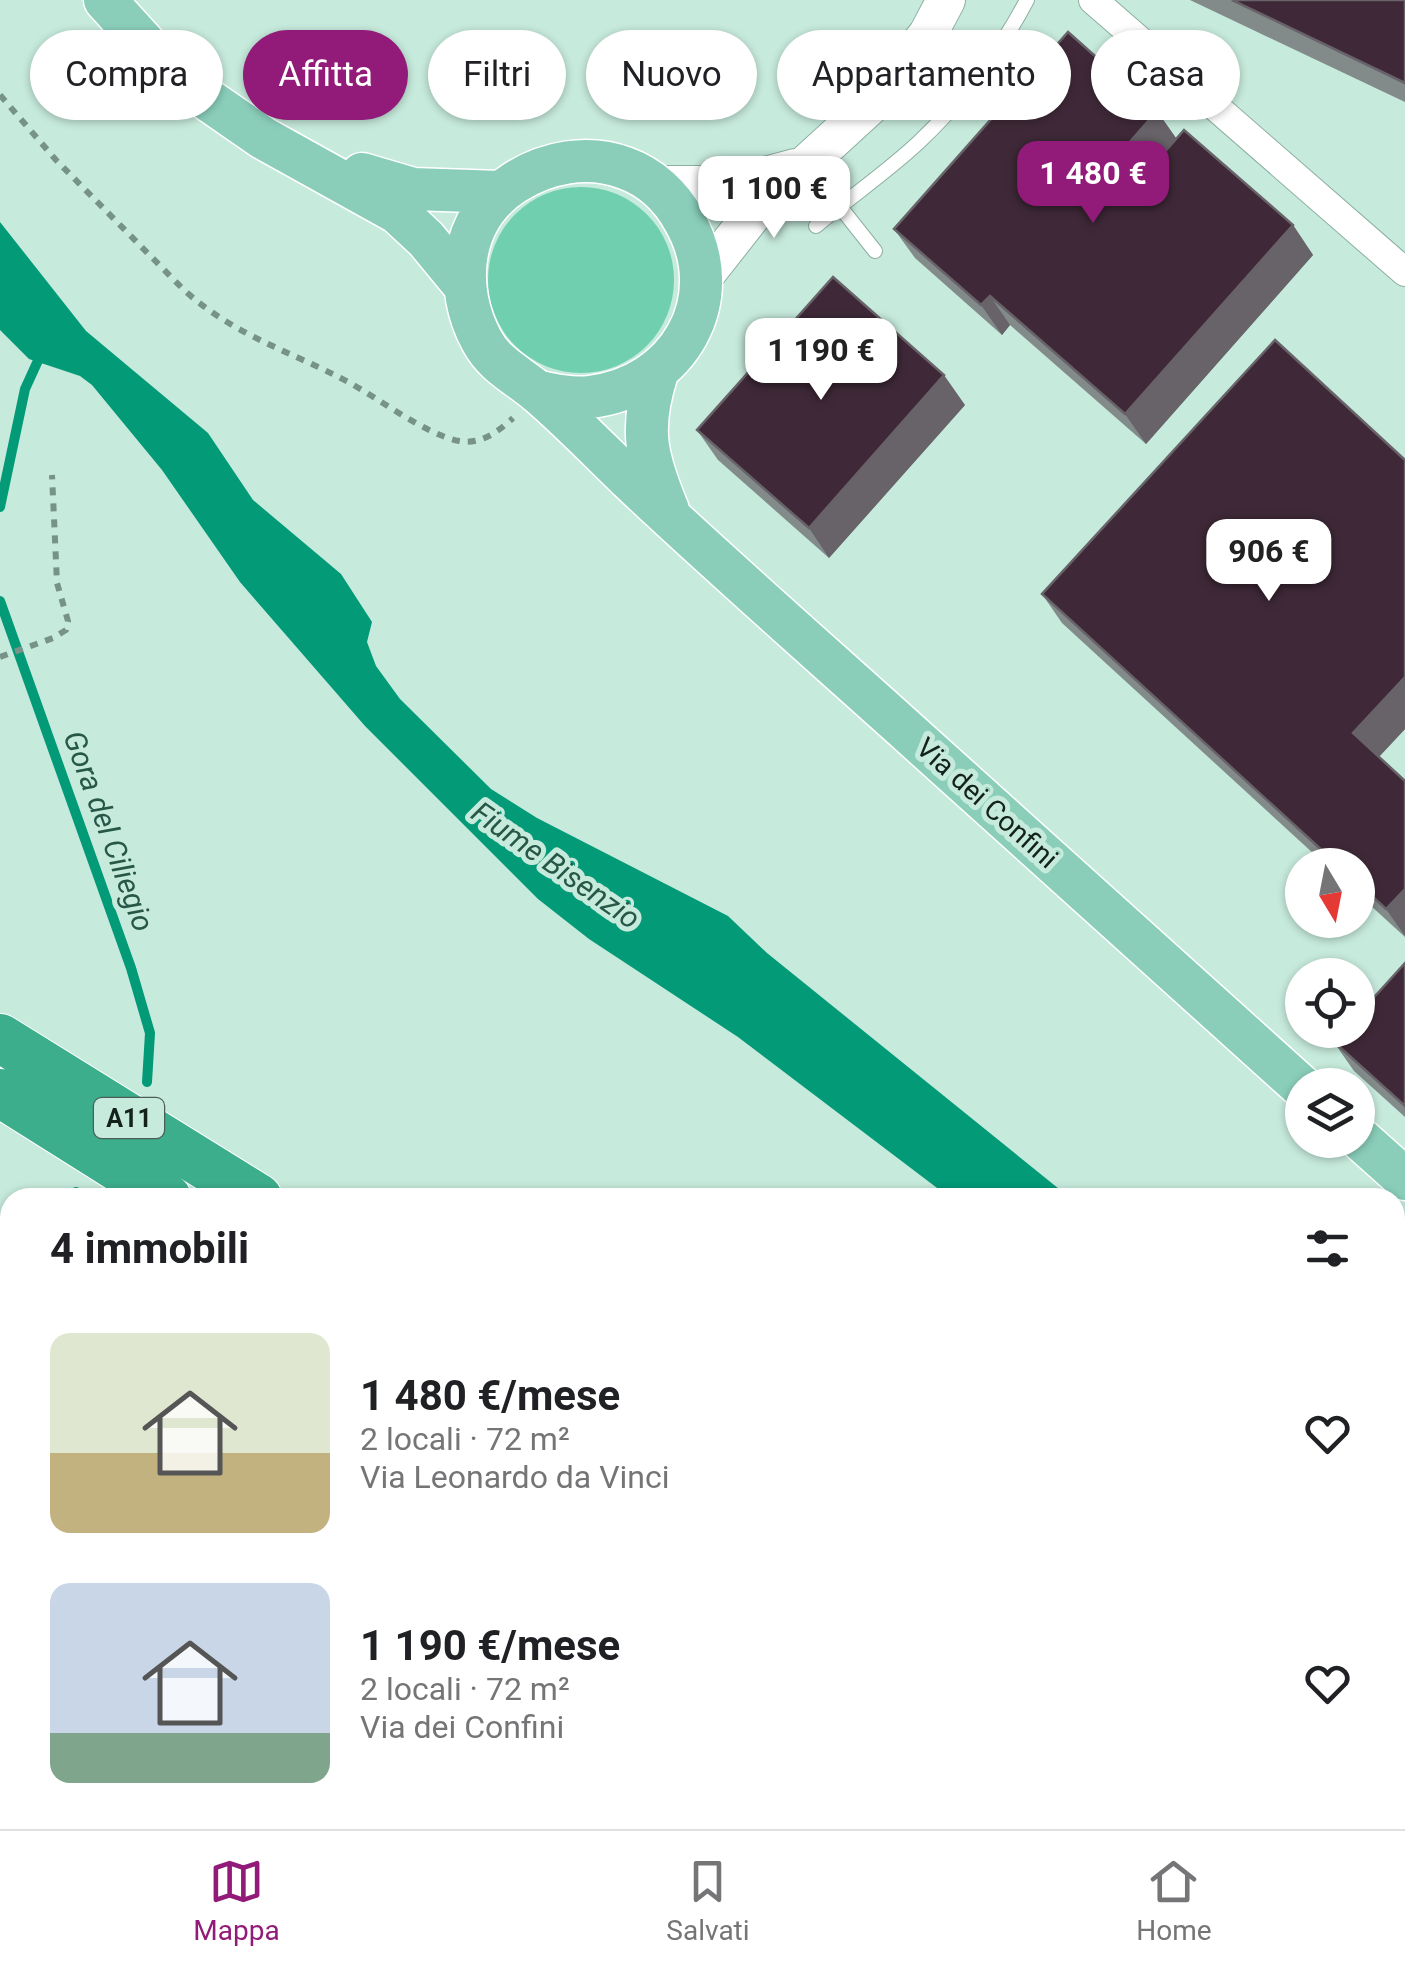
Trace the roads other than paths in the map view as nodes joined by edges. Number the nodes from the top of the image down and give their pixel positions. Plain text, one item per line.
1 (104, 0) edge
2 (946, 0) edge
3 (1026, 0) edge
4 (1092, 0) edge
5 (263, 138) junction
6 (807, 164) junction
7 (656, 185) junction
8 (500, 192) junction
9 (840, 206) junction
10 (816, 226) dead end
11 (875, 250) dead end
12 (1405, 272) edge
13 (701, 280) junction
14 (463, 284) junction
15 (657, 373) junction
16 (536, 391) junction
17 (672, 520) junction
18 (0, 1038) edge
19 (1285, 1072) edge
20 (0, 1093) edge
21 (1375, 1152) edge
22 (1405, 1179) edge
23 (151, 1188) edge
24 (242, 1188) edge

1 - 5 main road, Via dei Confini
2 - 6 street
3 - 9 lane
4 - 12 street
5 - 8 main road, Via dei Confini
5 - 14 main road, Via dei Confini
6 - 7 street
6 - 9 lane
6 - 13 street
7 - 8 main road, Via dei Confini
7 - 13 main road, Via dei Confini
8 - 14 main road, Via dei Confini
9 - 10 lane
9 - 11 lane
13 - 15 main road, Via dei Confini
14 - 16 main road, Via dei Confini
15 - 16 main road, Via dei Confini
15 - 17 main road, Via dei Confini
16 - 17 main road, Via dei Confini
17 - 19 main road, Via dei Confini
18 - 24 highway, A11
20 - 23 highway, A11
21 - 22 main road

